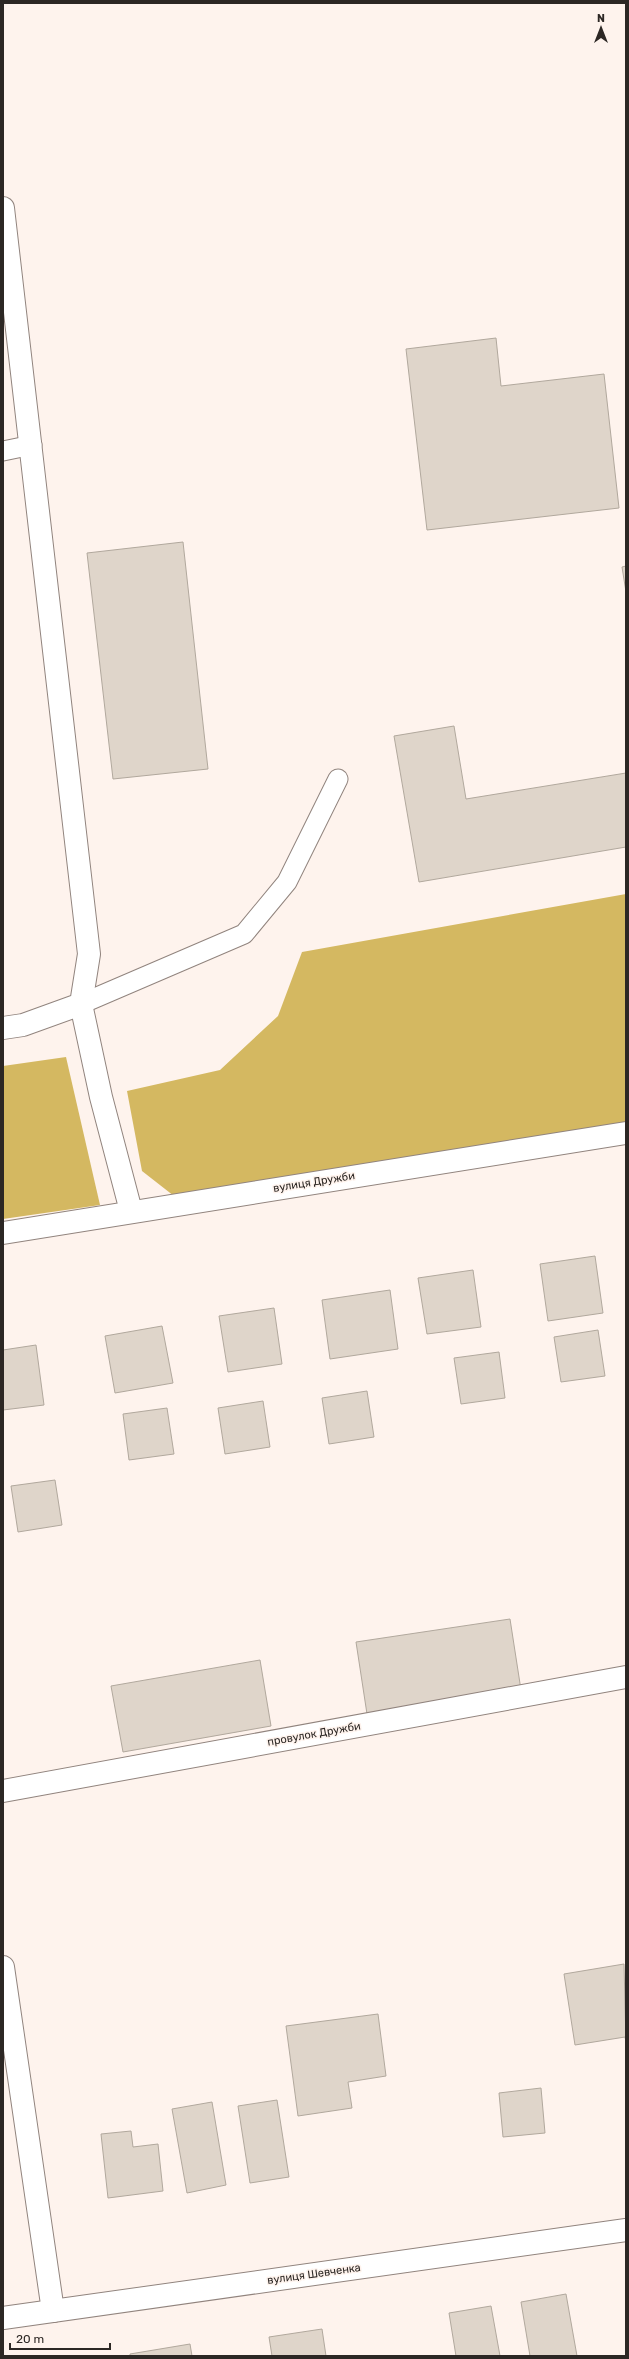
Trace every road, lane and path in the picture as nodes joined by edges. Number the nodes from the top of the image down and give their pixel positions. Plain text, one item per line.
1 (3, 208) edge
2 (32, 445) junction
3 (3, 451) edge
4 (338, 779) dead end
5 (81, 1004) junction
6 (3, 1028) edge
7 (626, 1133) edge
8 (131, 1211) junction
9 (3, 1233) edge
10 (626, 1677) edge
11 (3, 1791) edge
12 (3, 1967) edge
13 (626, 2230) edge
14 (53, 2311) junction
15 (3, 2318) edge

1 - 2 street
2 - 3 lane
2 - 5 street
4 - 5 lane
5 - 6 street
5 - 8 street
7 - 8 street, вулиця Дружби
8 - 9 street, вулиця Дружби
10 - 11 street, провулок Дружби
12 - 14 street
13 - 14 street, вулиця Шевченка
14 - 15 street, вулиця Шевченка

